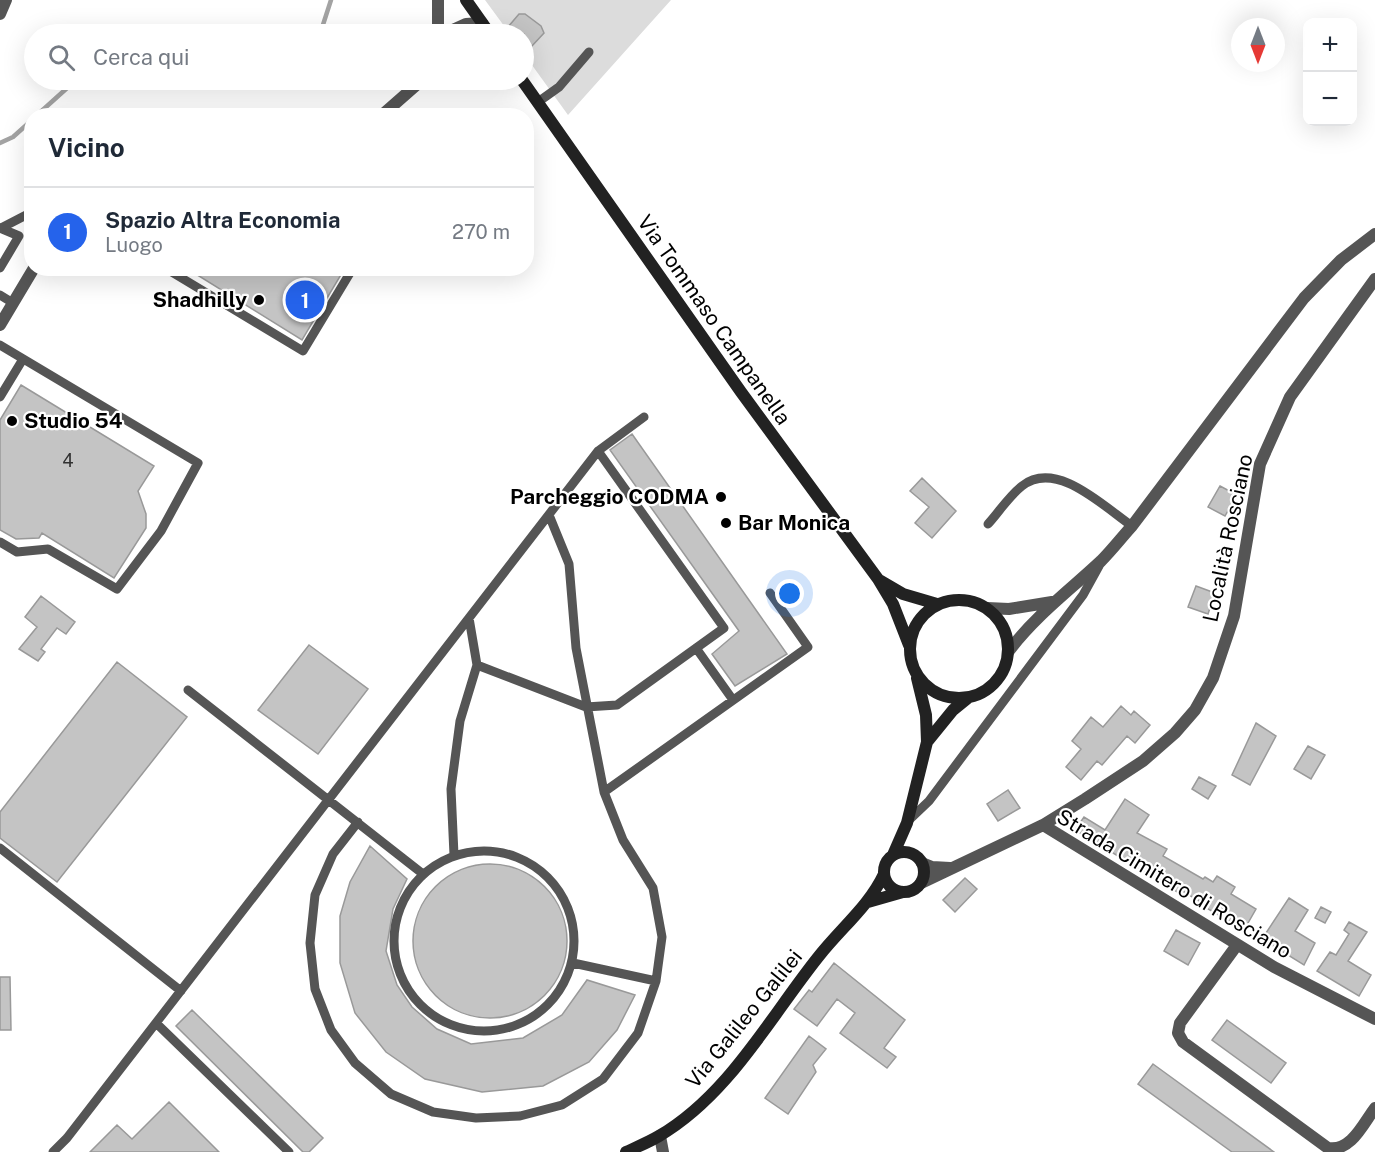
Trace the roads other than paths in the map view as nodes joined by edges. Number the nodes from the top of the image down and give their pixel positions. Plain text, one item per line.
1 (6, 0) edge
2 (438, 0) edge
3 (466, 0) edge
4 (0, 14) edge
5 (438, 24) edge
6 (478, 24) edge
7 (589, 52) dead end
8 (409, 90) edge
9 (528, 90) edge
10 (538, 102) junction
11 (390, 108) edge
12 (24, 216) edge
13 (2, 227) edge
14 (1375, 234) edge
15 (0, 268) edge
16 (29, 276) edge
17 (178, 276) edge
18 (347, 276) edge
19 (1375, 279) edge
20 (0, 295) edge
21 (13, 303) junction
22 (0, 325) edge
23 (0, 345) edge
24 (23, 359) junction
25 (0, 397) edge
26 (644, 417) dead end
27 (598, 451) junction
28 (549, 515) junction
29 (988, 524) dead end
30 (1131, 525) junction
31 (0, 542) edge
32 (1104, 558) junction
33 (878, 579) junction
34 (770, 594) dead end
35 (1053, 601) junction
36 (937, 604) junction
37 (987, 608) junction
38 (469, 618) junction
39 (909, 645) junction
40 (696, 648) junction
41 (1008, 652) junction
42 (477, 665) junction
43 (916, 674) junction
44 (188, 690) dead end
45 (970, 697) junction
46 (733, 700) junction
47 (586, 707) junction
48 (927, 742) junction
49 (604, 792) junction
50 (328, 798) junction
51 (358, 822) junction
52 (907, 823) junction
53 (1043, 825) junction
54 (0, 848) edge
55 (913, 853) junction
56 (454, 855) junction
57 (893, 855) junction
58 (922, 863) junction
59 (952, 868) junction
60 (884, 873) junction
61 (423, 874) junction
62 (921, 883) junction
63 (903, 892) junction
64 (868, 902) junction
65 (1237, 945) junction
66 (573, 963) junction
67 (656, 981) junction
68 (181, 991) junction
69 (1375, 1019) edge
70 (156, 1023) junction
71 (1375, 1108) edge
72 (660, 1136) junction
73 (53, 1152) edge
74 (289, 1152) edge
75 (626, 1152) edge
76 (663, 1152) edge

1 - 4 street
2 - 5 street
3 - 6 main road
7 - 10 lane
8 - 11 street
9 - 10 main road, Via Tommaso Campanella
10 - 33 main road, Via Tommaso Campanella
12 - 13 lane
13 - 15 lane
14 - 30 street
16 - 21 street
17 - 18 lane
19 - 53 street, Località Rosciano
20 - 21 lane
21 - 22 street
23 - 24 lane
24 - 25 lane
24 - 31 lane
26 - 27 lane
27 - 28 lane
27 - 40 lane
28 - 38 lane
28 - 47 lane
29 - 30 lane
30 - 32 street
32 - 35 street
32 - 52 lane
33 - 36 main road, Via Tommaso Campanella
33 - 39 main road, Via Tommaso Campanella
34 - 46 lane
35 - 37 street
35 - 41 street
36 - 37 main road
36 - 39 main road
37 - 41 main road
38 - 42 lane
38 - 50 lane
39 - 43 main road
40 - 46 lane
40 - 47 lane
41 - 45 main road
42 - 47 lane
42 - 56 lane
43 - 45 main road
43 - 48 main road
44 - 50 lane
45 - 48 main road
46 - 49 lane
47 - 49 lane
48 - 52 main road
49 - 67 lane
50 - 51 lane
50 - 68 lane
51 - 61 lane
51 - 67 lane
52 - 55 main road
52 - 57 main road
53 - 59 street, Strada Cimitero di Rosciano
53 - 65 street, Strada Cimitero di Rosciano
54 - 68 lane
55 - 57 main road
55 - 58 main road
56 - 61 lane
56 - 66 lane
57 - 60 main road
58 - 59 street
58 - 62 main road
59 - 62 street, Strada Cimitero di Rosciano
60 - 63 main road
60 - 64 main road
61 - 66 lane
62 - 63 main road
63 - 64 main road
64 - 72 main road, Via Galileo Galilei
65 - 69 street, Strada Cimitero di Rosciano
65 - 71 street
66 - 67 lane
68 - 70 lane
70 - 73 lane
70 - 74 lane
72 - 75 main road, Via Galileo Galilei
72 - 76 street

